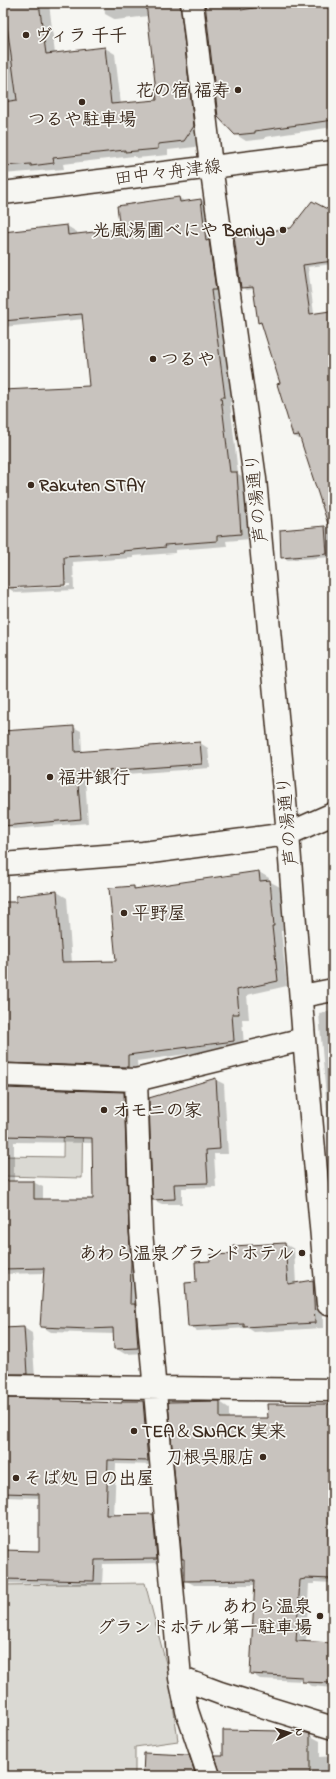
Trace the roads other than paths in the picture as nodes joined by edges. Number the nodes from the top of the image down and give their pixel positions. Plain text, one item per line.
1 (192, 3) edge
2 (333, 152) edge
3 (211, 166) junction
4 (3, 193) edge
5 (333, 814) edge
6 (288, 834) junction
7 (3, 864) edge
8 (333, 990) edge
9 (302, 996) junction
10 (304, 1038) junction
11 (3, 1075) edge
12 (136, 1080) junction
13 (327, 1218) edge
14 (333, 1304) edge
15 (3, 1386) edge
16 (154, 1388) junction
17 (333, 1390) edge
18 (180, 1678) junction
19 (333, 1728) edge
20 (209, 1776) edge

1 - 3 street, 芦の湯通り
2 - 3 street, 田中々舟津線
3 - 4 street, 田中々舟津線
3 - 6 street, 芦の湯通り
5 - 6 street
6 - 7 street
6 - 9 street, 芦の湯通り
8 - 9 street
9 - 10 street, 芦の湯通り
10 - 12 street
10 - 13 street, 芦の湯通り
11 - 12 street
12 - 16 street
13 - 14 street, 芦の湯通り
15 - 16 street
16 - 17 street
16 - 18 street
18 - 19 street
18 - 20 street

